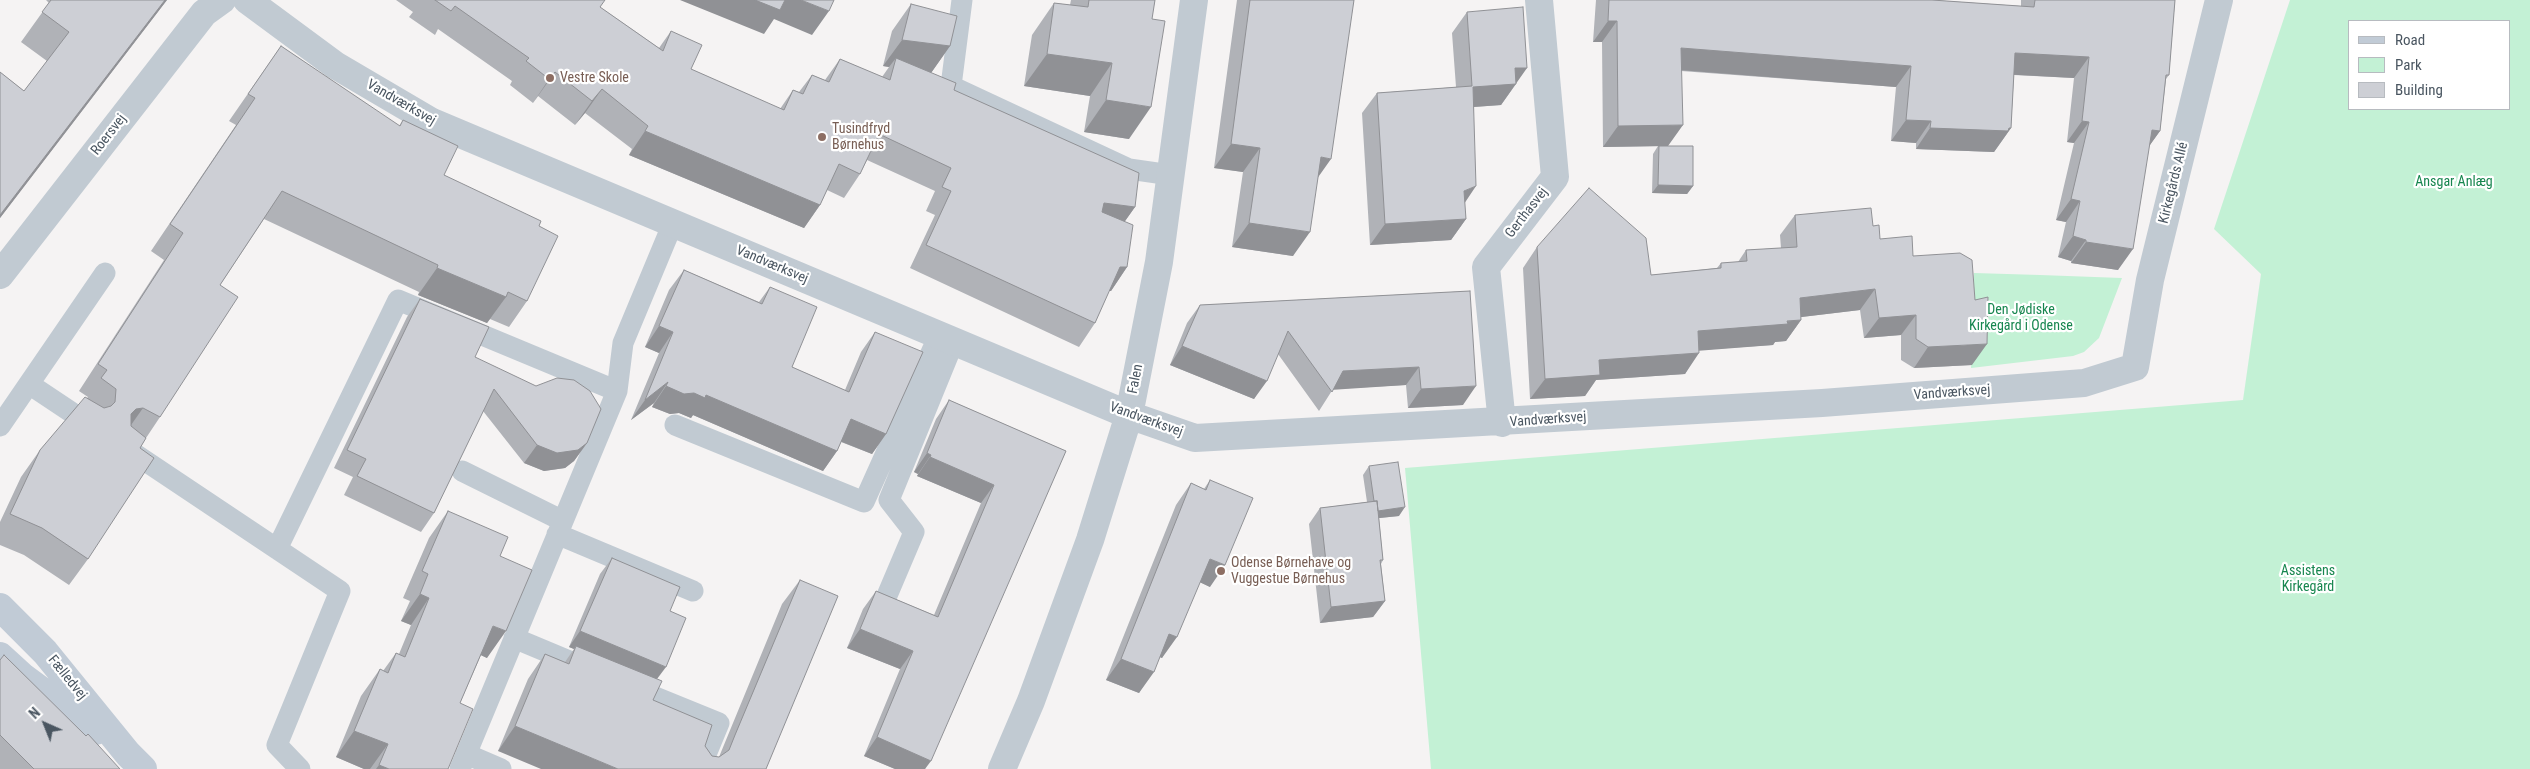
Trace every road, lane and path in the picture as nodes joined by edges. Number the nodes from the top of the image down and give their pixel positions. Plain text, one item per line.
1 (222, 0) edge
2 (246, 0) edge
3 (962, 0) edge
4 (1194, 0) edge
5 (1539, 0) edge
6 (2219, 0) edge
7 (1171, 175) junction
8 (673, 223) junction
9 (105, 273) dead end
10 (0, 275) edge
11 (946, 338) junction
12 (2135, 366) joint
13 (29, 384) junction
14 (617, 391) junction
15 (1129, 416) junction
16 (86, 422) edge
17 (1502, 423) junction
18 (675, 425) dead end
19 (0, 426) edge
20 (123, 446) edge
21 (462, 471) edge
22 (560, 528) junction
23 (277, 549) junction
24 (693, 591) dead end
25 (883, 604) edge
26 (0, 607) edge
27 (514, 638) junction
28 (0, 656) edge
29 (136, 762) edge
30 (463, 762) edge
31 (300, 769) edge
32 (501, 769) edge
33 (700, 769) edge
34 (1002, 769) edge

1 - 10 street, Roersvej
2 - 8 street, Vandværksvej
3 - 7 lane
4 - 7 street, Falen
5 - 17 street, Gerthasvej
6 - 12 street, Kirkegårds Allé
7 - 15 street, Falen
8 - 11 street, Vandværksvej
8 - 14 lane
9 - 13 lane
11 - 15 street, Vandværksvej
11 - 18 lane
11 - 25 lane
12 - 17 street, Vandværksvej
13 - 16 lane
13 - 19 lane
14 - 22 lane
14 - 23 lane
15 - 17 street, Vandværksvej
15 - 34 street, Falen
20 - 23 lane
21 - 22 lane
22 - 24 lane
22 - 27 lane
23 - 31 lane
26 - 29 street, Fælledvej
27 - 30 lane
27 - 33 lane
28 - 29 street, Fælledvej
30 - 32 lane

